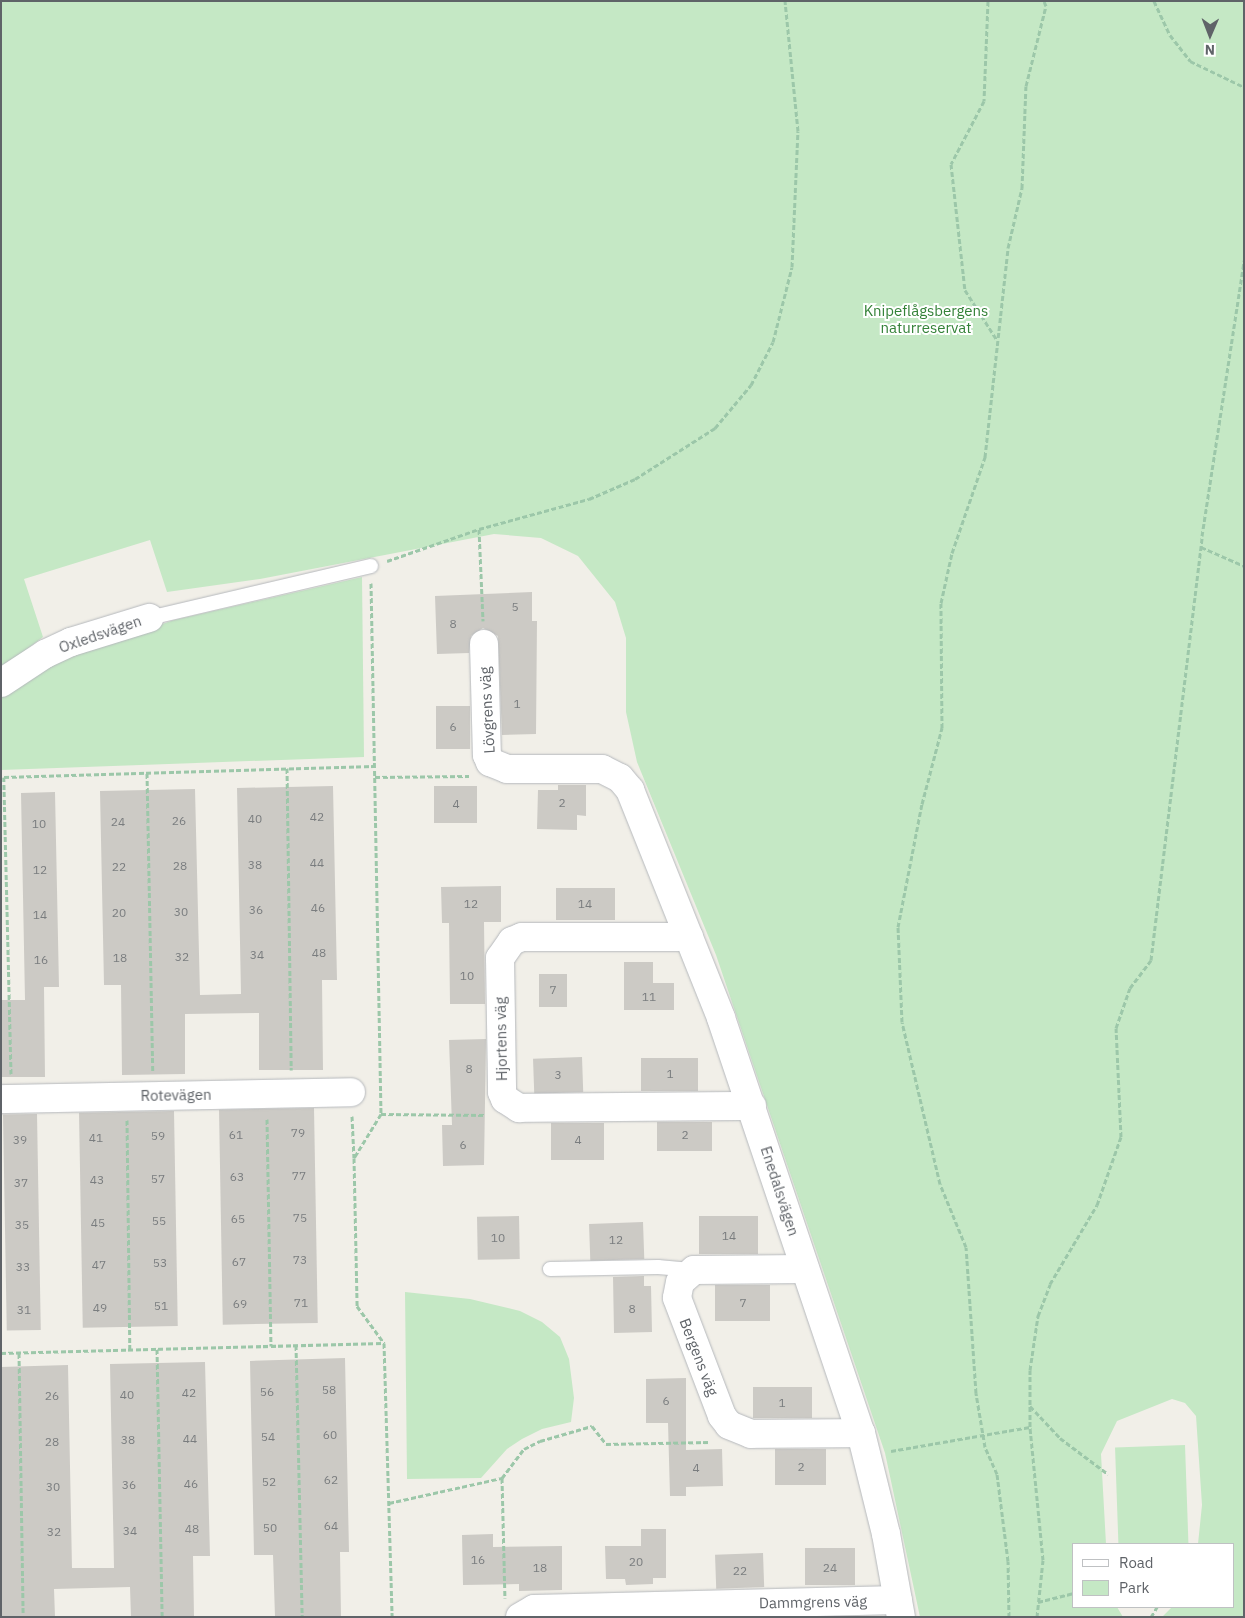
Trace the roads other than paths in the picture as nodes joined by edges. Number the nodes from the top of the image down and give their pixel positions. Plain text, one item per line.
1 (371, 566) road end
2 (149, 618) joint
3 (484, 644) road end
4 (1, 682) edge
5 (620, 778) joint
6 (689, 937) junction
7 (352, 1092) road end
8 (7, 1099) edge
9 (752, 1106) junction
10 (550, 1269) dead end
11 (805, 1269) junction
12 (694, 1270) junction
13 (864, 1444) junction
14 (513, 1608) edge
15 (900, 1608) edge

1 - 2 lane
2 - 4 street, Oxledsvägen
3 - 5 street, Lövgrens väg
5 - 6 street, Enedalsvägen
6 - 9 street, Enedalsvägen
6 - 9 street, Hjortens väg
7 - 8 street, Rotevägen
9 - 11 street, Enedalsvägen
10 - 12 lane
11 - 12 street
11 - 13 street, Enedalsvägen
12 - 13 street, Bergens väg
13 - 15 street, Enedalsvägen
14 - 15 street, Dammgrens väg

